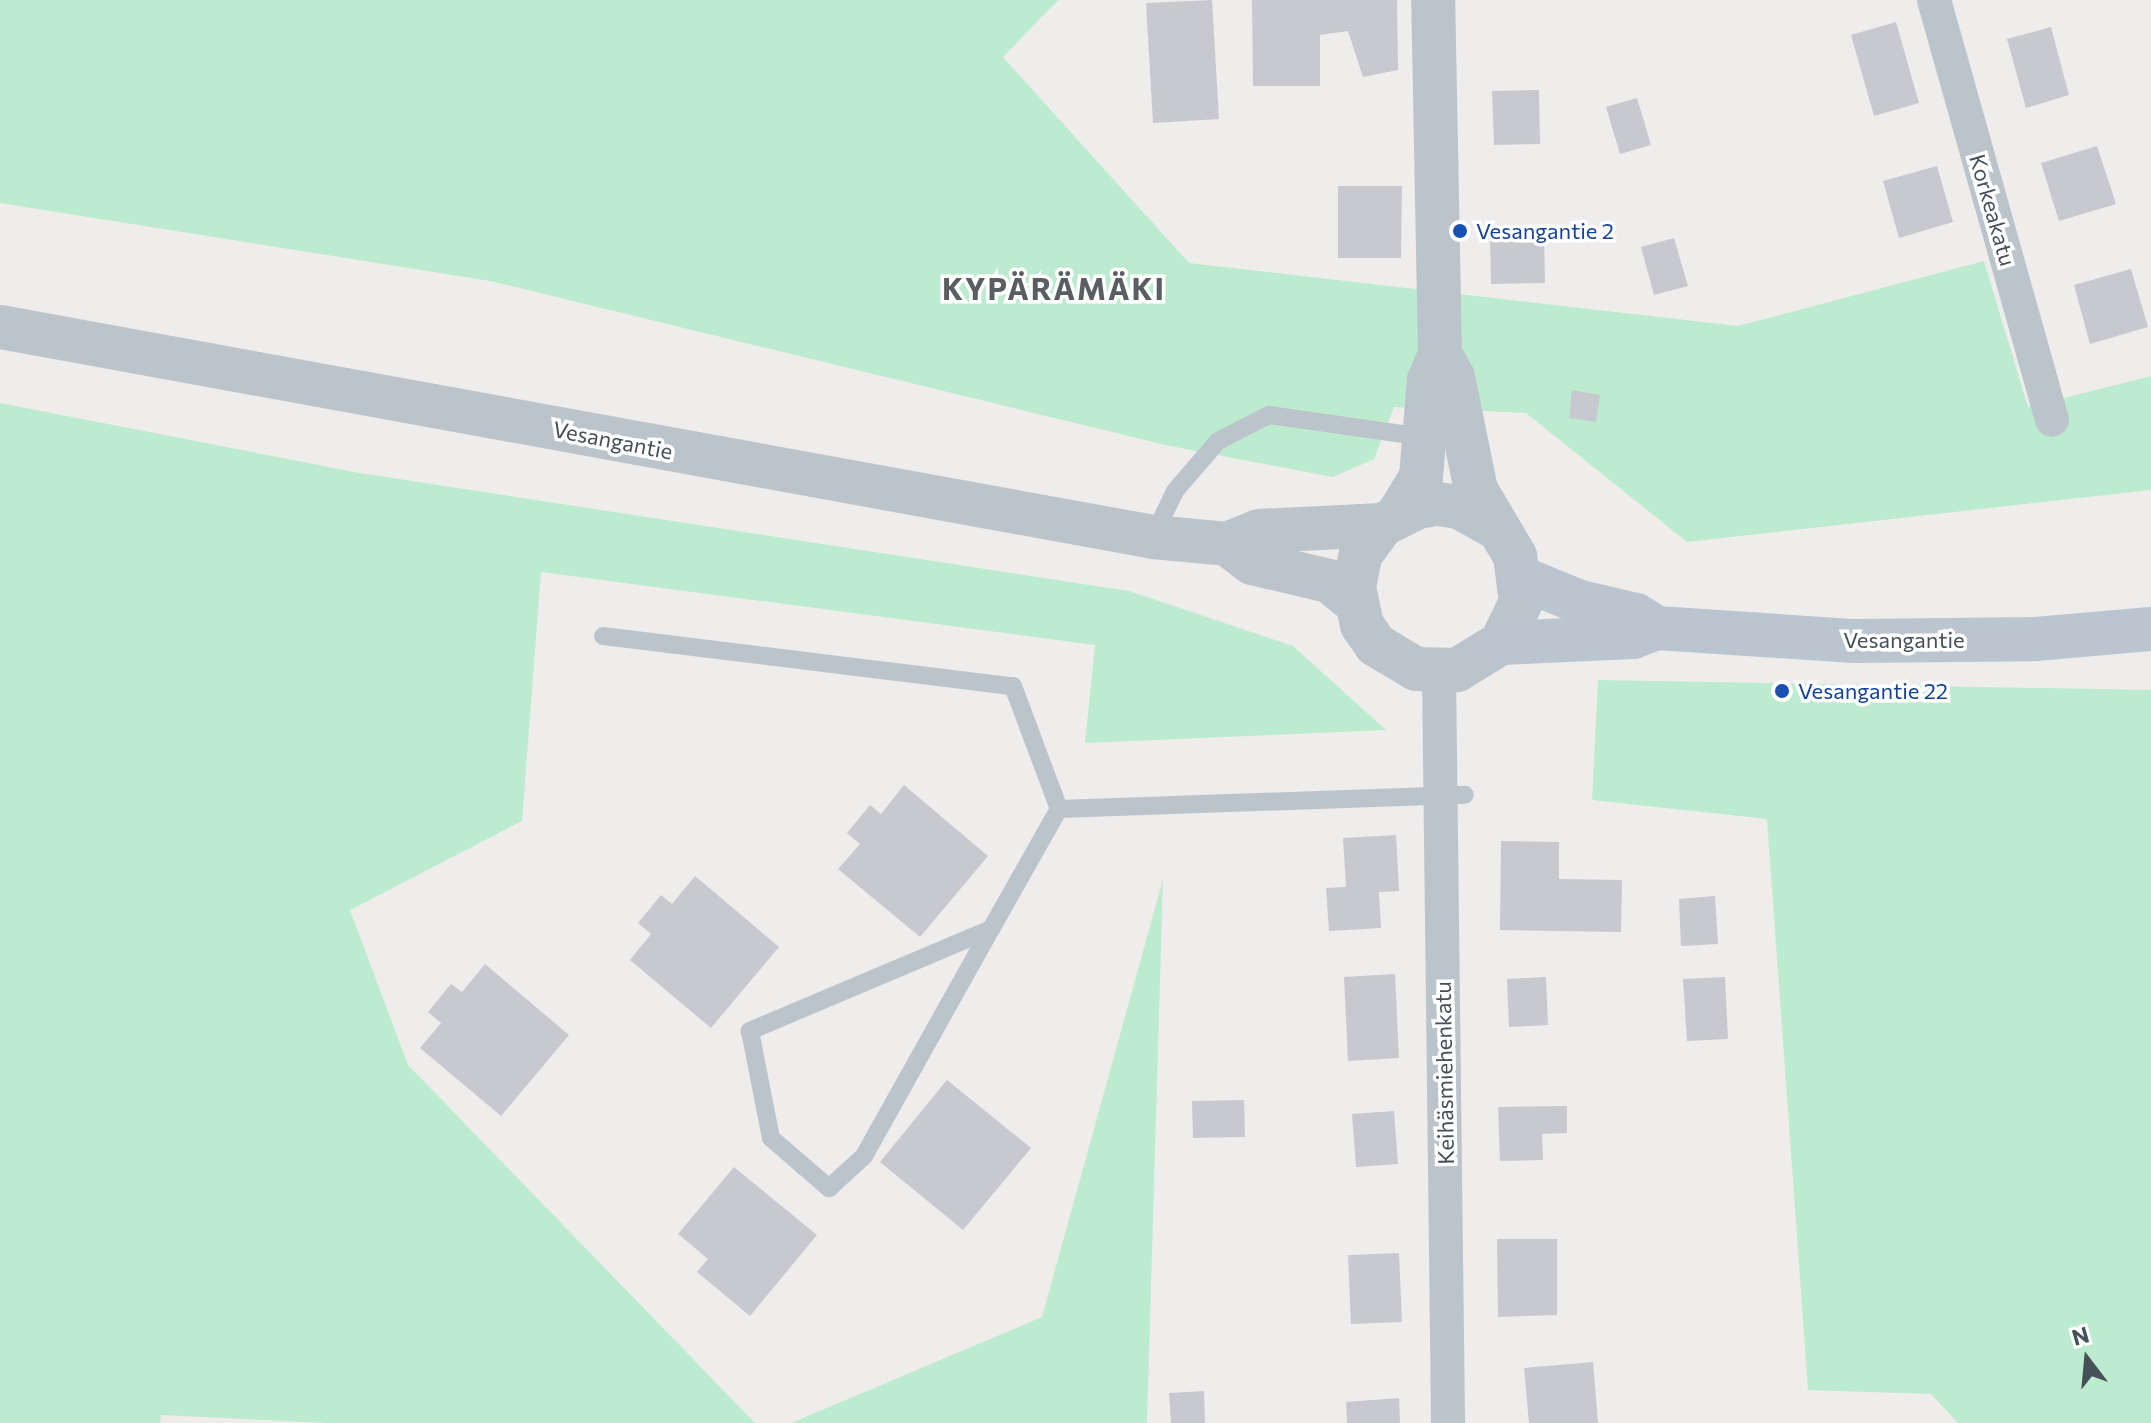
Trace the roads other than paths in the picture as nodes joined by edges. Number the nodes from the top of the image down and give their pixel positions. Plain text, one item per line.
1 (1433, 0) edge
2 (1934, 0) edge
3 (0, 327) edge
4 (1440, 354) junction
5 (2052, 420) dead end
6 (1424, 437) junction
7 (1390, 520) junction
8 (1495, 527) junction
9 (1153, 537) junction
10 (1227, 544) junction
11 (1521, 578) junction
12 (1355, 602) junction
13 (1657, 628) junction
14 (2151, 629) edge
15 (603, 636) dead end
16 (1501, 643) junction
17 (1439, 672) junction
18 (1453, 794) junction
19 (1059, 809) junction
20 (991, 929) junction
21 (1448, 1423) edge

1 - 4 street
2 - 5 street, Korkeakatu
3 - 9 street, Vesangantie
4 - 6 street
4 - 8 street
6 - 7 street
6 - 9 lane
7 - 8 street
7 - 10 street, Vesangantie
7 - 12 street
8 - 11 street
9 - 10 street, Vesangantie
10 - 12 street, Vesangantie
11 - 13 main road, Vesangantie
11 - 16 street
12 - 17 street
13 - 14 main road, Vesangantie
13 - 16 main road, Vesangantie
15 - 19 lane
16 - 17 street
17 - 18 street, Keihäsmiehenkatu
18 - 19 lane
18 - 21 street, Keihäsmiehenkatu
19 - 20 lane
20 - 20 lane

